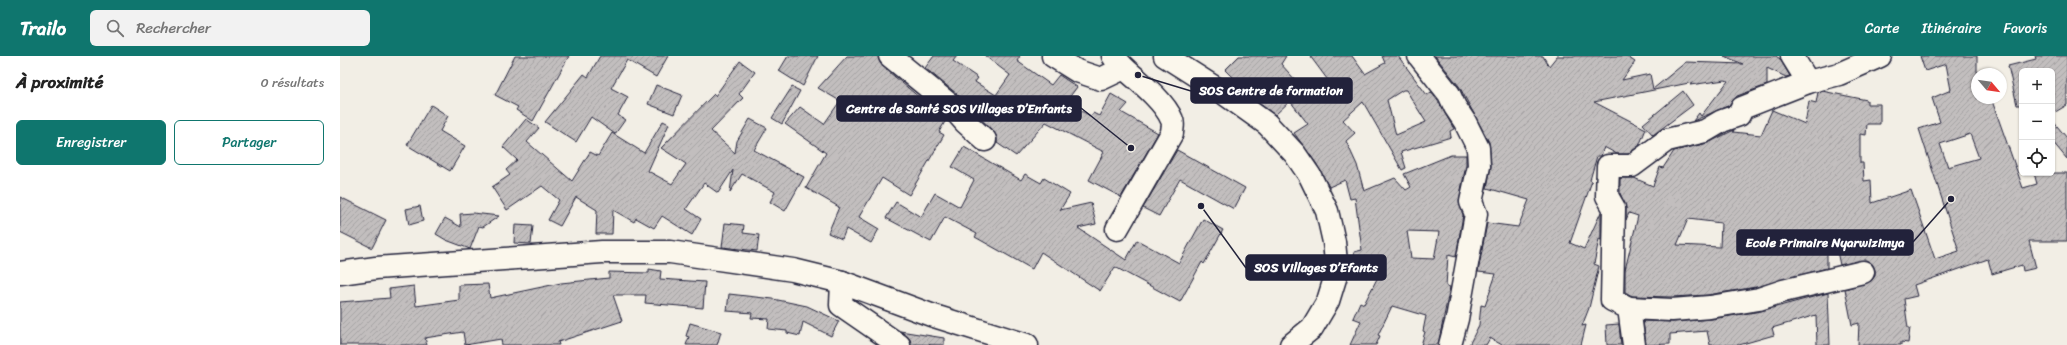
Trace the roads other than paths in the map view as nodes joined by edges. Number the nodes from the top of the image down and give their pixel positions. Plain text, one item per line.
1 (890, 56) edge
2 (1053, 56) edge
3 (1165, 56) edge
4 (1419, 56) edge
5 (1792, 56) edge
6 (1880, 56) edge
7 (1118, 62) edge
8 (1808, 82) junction
9 (986, 140) dead end
10 (1116, 229) dead end
11 (1863, 272) dead end
12 (340, 273) edge
13 (842, 282) junction
14 (1629, 308) junction
15 (899, 345) edge
16 (1027, 345) edge
17 (1291, 345) edge
18 (1450, 345) edge
19 (1634, 345) edge

1 - 9 street
2 - 7 street
3 - 17 street
4 - 18 street
5 - 8 street
6 - 8 street
7 - 10 street
8 - 14 street
11 - 14 street
12 - 13 street
13 - 15 street
13 - 16 street
14 - 19 street

